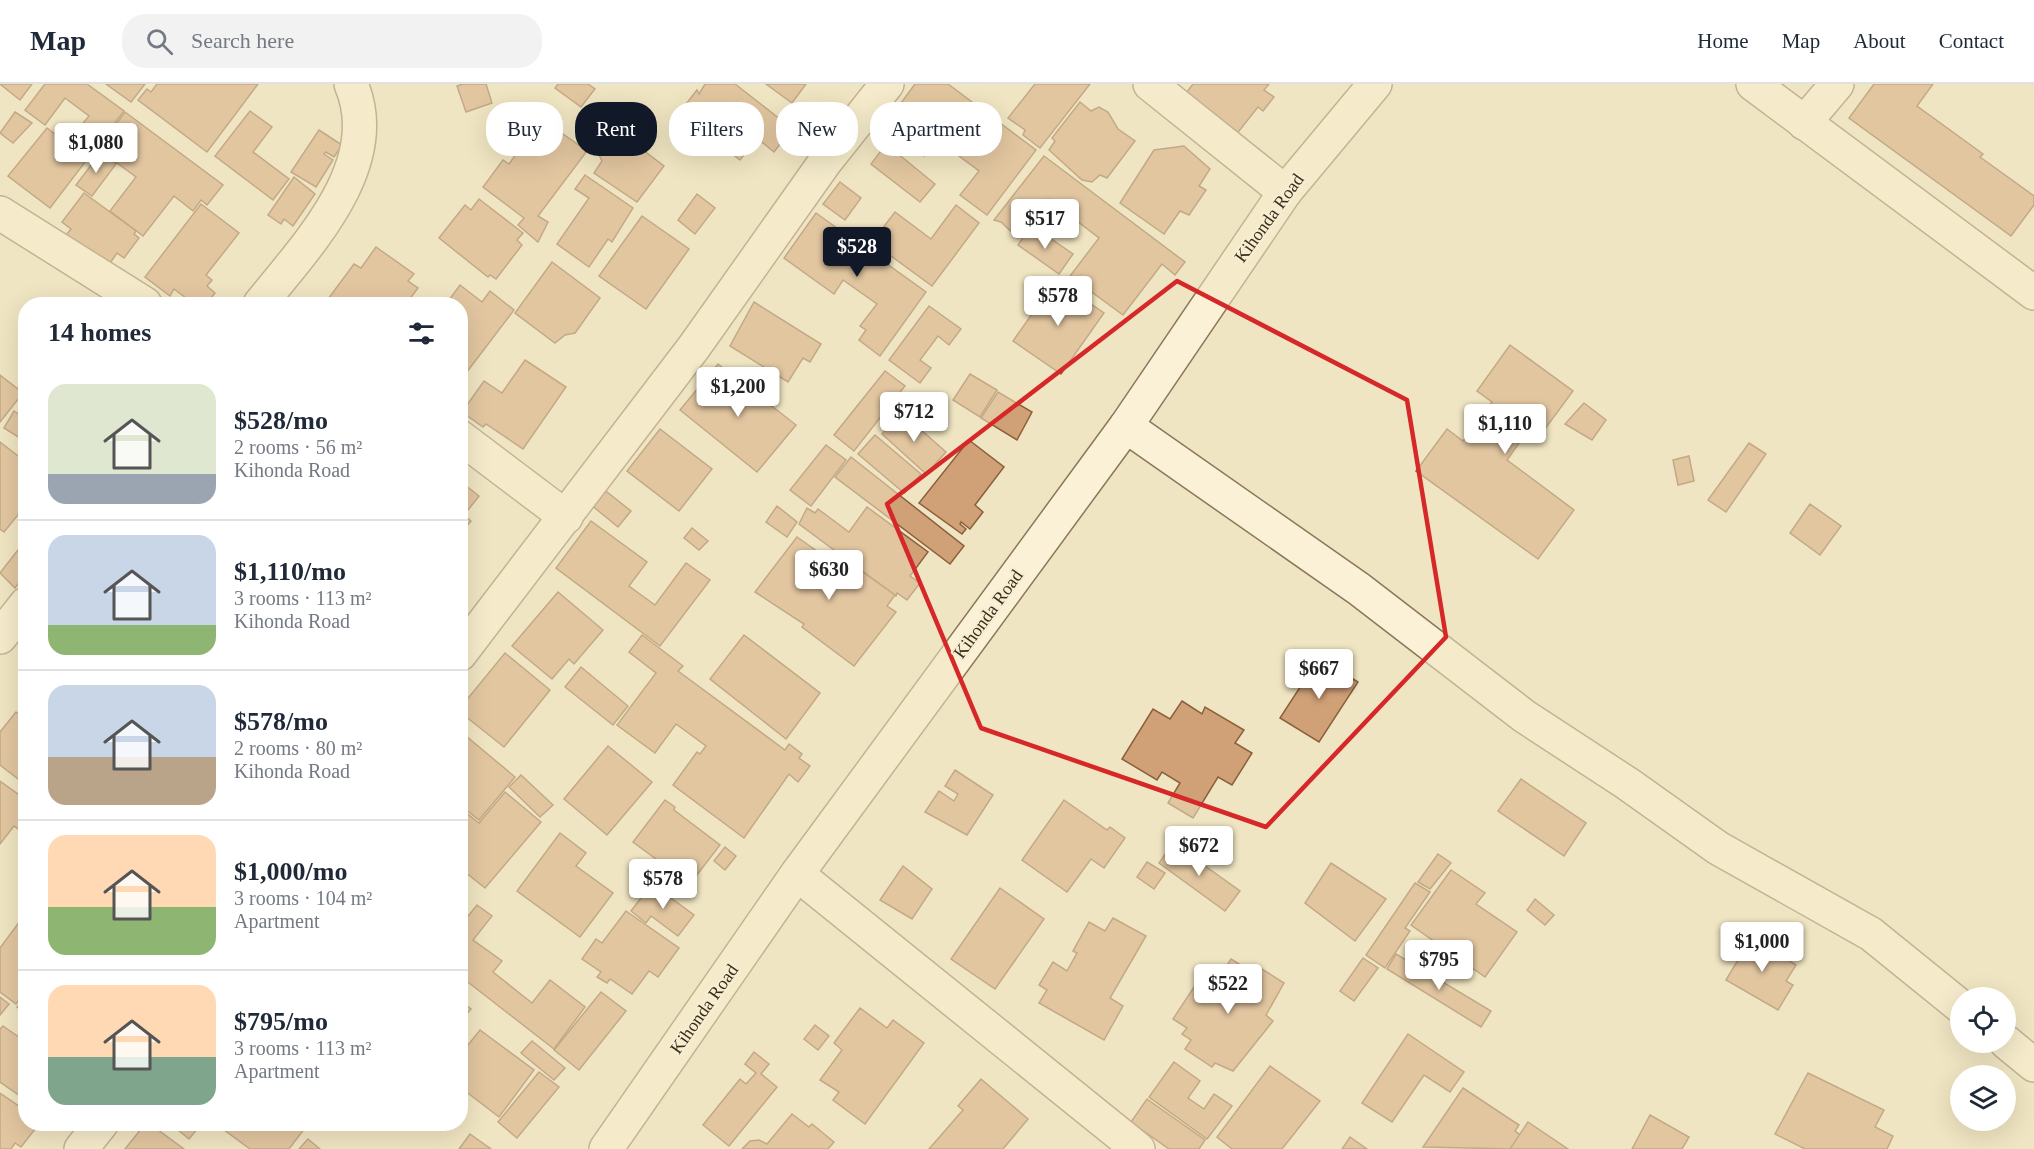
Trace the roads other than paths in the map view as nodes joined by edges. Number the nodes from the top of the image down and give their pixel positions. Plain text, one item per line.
1 (351, 84) edge
2 (887, 84) edge
3 (1150, 84) edge
4 (1375, 84) edge
5 (1753, 84) edge
6 (1837, 84) edge
7 (1804, 123) junction
8 (1285, 192) junction
9 (0, 213) edge
10 (2034, 293) edge
11 (135, 297) edge
12 (266, 297) edge
13 (1126, 426) junction
14 (468, 443) edge
15 (566, 517) junction
16 (18, 614) edge
17 (0, 637) edge
18 (468, 644) edge
19 (797, 874) junction
20 (1950, 998) edge
21 (2016, 1050) edge
22 (2034, 1065) edge
23 (95, 1131) edge
24 (81, 1149) edge
25 (606, 1149) edge
26 (1138, 1149) edge

1 - 12 street
2 - 15 street
3 - 8 street
4 - 8 street, Kihonda Road
5 - 7 street
6 - 7 street
7 - 10 street
8 - 13 street, Kihonda Road
9 - 11 street
13 - 19 street, Kihonda Road
13 - 20 street
14 - 15 street
15 - 18 street
16 - 17 street
19 - 25 street, Kihonda Road
19 - 26 street
21 - 22 street
23 - 24 street

